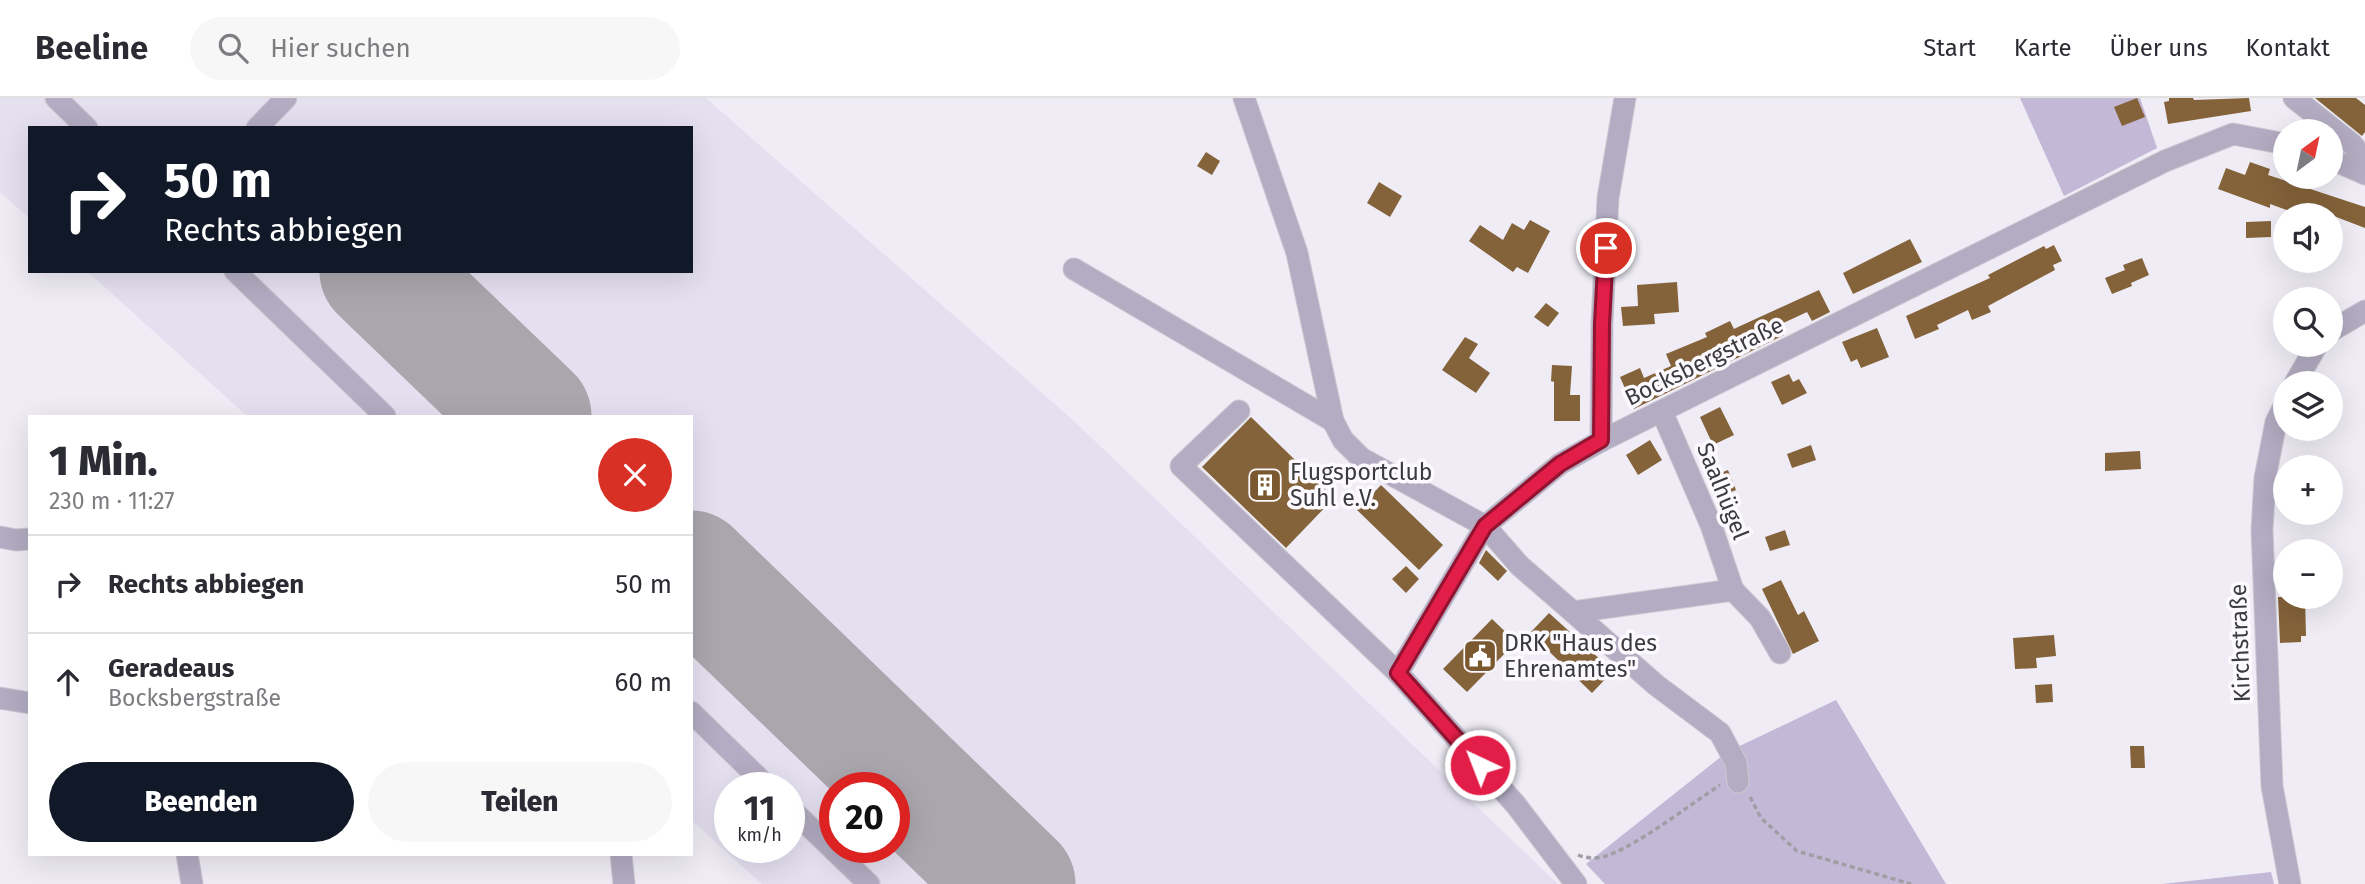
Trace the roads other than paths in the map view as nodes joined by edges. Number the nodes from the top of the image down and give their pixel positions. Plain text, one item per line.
1 (56, 98) edge
2 (286, 98) edge
3 (1244, 98) edge
4 (1625, 98) edge
5 (2294, 98) edge
6 (85, 126) edge
7 (259, 126) edge
8 (2273, 142) edge
9 (2365, 160) edge
10 (2343, 164) edge
11 (2365, 174) edge
12 (1074, 269) dead end
13 (237, 273) edge
14 (2365, 311) edge
15 (2343, 324) edge
16 (1239, 411) dead end
17 (1662, 412) junction
18 (384, 415) edge
19 (1334, 421) junction
20 (2273, 434) edge
21 (1601, 440) junction
22 (1485, 526) junction
23 (0, 537) edge
24 (28, 539) edge
25 (1732, 590) junction
26 (1573, 612) junction
27 (1780, 653) dead end
28 (1398, 673) junction
29 (0, 698) edge
30 (28, 703) edge
31 (693, 714) edge
32 (753, 772) edge
33 (1738, 782) road end
34 (805, 822) edge
35 (187, 856) edge
36 (621, 856) edge
37 (192, 884) edge
38 (624, 884) edge
39 (869, 884) edge
40 (1576, 884) edge
41 (2290, 884) edge

1 - 6 street
2 - 7 street
3 - 19 street
4 - 21 street
5 - 9 street
8 - 17 street, Bocksbergstraße
10 - 11 street
12 - 19 street
13 - 18 street
14 - 15 street
16 - 28 street
17 - 21 street, Bocksbergstraße
17 - 25 street, Saalhügel
19 - 22 street
20 - 41 street, Kirchstraße
21 - 22 street, Bocksbergstraße
22 - 26 street
22 - 28 street, Bocksbergstraße
23 - 24 street
25 - 26 street
25 - 27 street
26 - 33 street
28 - 40 street
29 - 30 street
31 - 32 street
34 - 39 street
35 - 37 street
36 - 38 street

